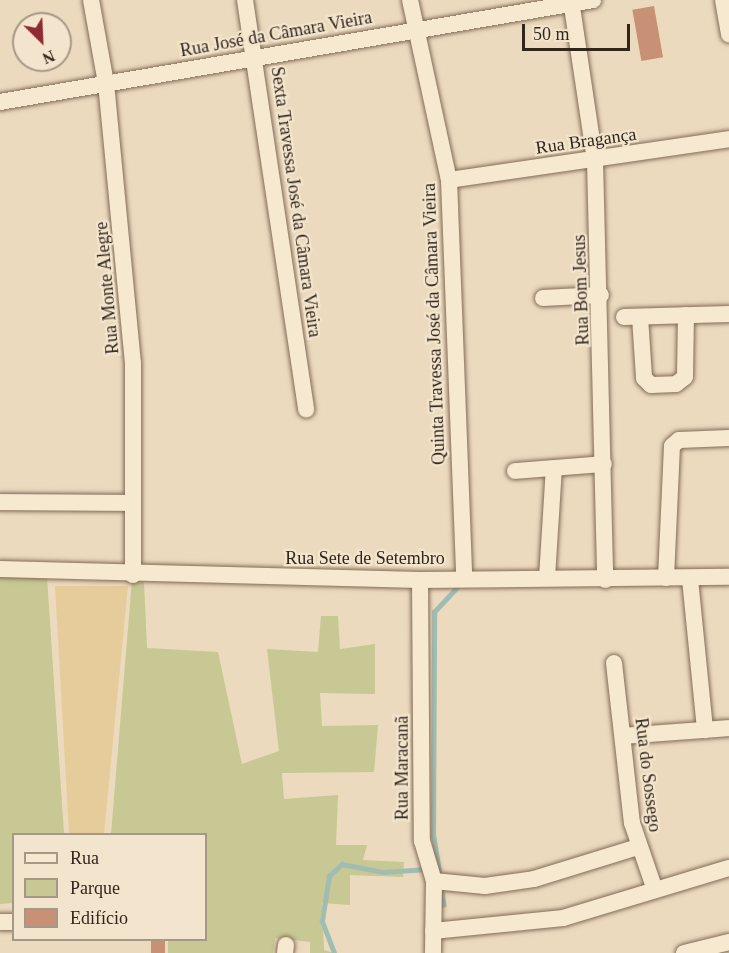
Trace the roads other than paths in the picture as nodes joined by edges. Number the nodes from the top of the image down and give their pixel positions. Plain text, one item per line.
1 (91, 0) edge
2 (245, 0) edge
3 (410, 0) edge
4 (593, 0) edge
5 (723, 0) edge
6 (571, 2) edge
7 (417, 30) junction
8 (729, 33) edge
9 (256, 57) junction
10 (106, 83) junction
11 (0, 102) edge
12 (729, 139) edge
13 (595, 161) junction
14 (448, 180) junction
15 (601, 295) junction
16 (543, 298) dead end
17 (729, 314) edge
18 (686, 315) junction
19 (306, 409) dead end
20 (729, 438) edge
21 (604, 464) junction
22 (554, 468) junction
23 (515, 471) dead end
24 (0, 502) edge
25 (133, 503) junction
26 (0, 569) edge
27 (133, 575) junction
28 (729, 577) edge
29 (464, 578) junction
30 (547, 578) junction
31 (666, 578) junction
32 (690, 579) junction
33 (420, 580) junction
34 (605, 580) junction
35 (614, 663) dead end
36 (729, 728) edge
37 (705, 730) junction
38 (623, 736) junction
39 (638, 848) junction
40 (729, 868) edge
41 (434, 881) junction
42 (655, 890) junction
43 (433, 931) junction
44 (729, 942) edge
45 (433, 953) edge
46 (684, 953) edge

1 - 10 street, Rua Monte Alegre
2 - 9 street, Sexta Travessa José da Câmara Vieira
3 - 7 street, Quinta Travessa José da Câmara Vieira
4 - 6 street, Rua José da Câmara Vieira
5 - 8 street
6 - 7 street, Rua José da Câmara Vieira
6 - 13 street, Rua Bom Jesus
7 - 9 street, Rua José da Câmara Vieira
7 - 14 street, Quinta Travessa José da Câmara Vieira
9 - 10 street, Rua José da Câmara Vieira
9 - 19 street, Sexta Travessa José da Câmara Vieira
10 - 11 street, Rua José da Câmara Vieira
10 - 25 street, Rua Monte Alegre
12 - 13 street, Rua Bragança
13 - 14 street, Rua Bragança
13 - 15 street, Rua Bom Jesus
14 - 29 street, Quinta Travessa José da Câmara Vieira
15 - 16 street
15 - 21 street, Rua Bom Jesus
17 - 18 street
18 - 18 street
20 - 31 street
21 - 22 street
21 - 34 street, Rua Bom Jesus
22 - 23 street
22 - 30 street
24 - 25 street
25 - 27 street, Rua Monte Alegre
26 - 27 street, Rua Sete de Setembro
27 - 33 street, Rua Sete de Setembro
28 - 32 street, Rua Sete de Setembro
29 - 30 street, Rua Sete de Setembro
29 - 33 street, Rua Sete de Setembro
30 - 34 street, Rua Sete de Setembro
31 - 32 street, Rua Sete de Setembro
31 - 34 street, Rua Sete de Setembro
32 - 37 street
33 - 41 street, Rua Maracanã
35 - 38 street, Rua do Sossego
36 - 37 street
37 - 38 street
38 - 39 street, Rua do Sossego
39 - 41 street
39 - 42 street, Rua do Sossego
40 - 42 street
41 - 43 street, Rua Maracanã
42 - 43 street
43 - 45 street, Rua Maracanã
44 - 46 street

